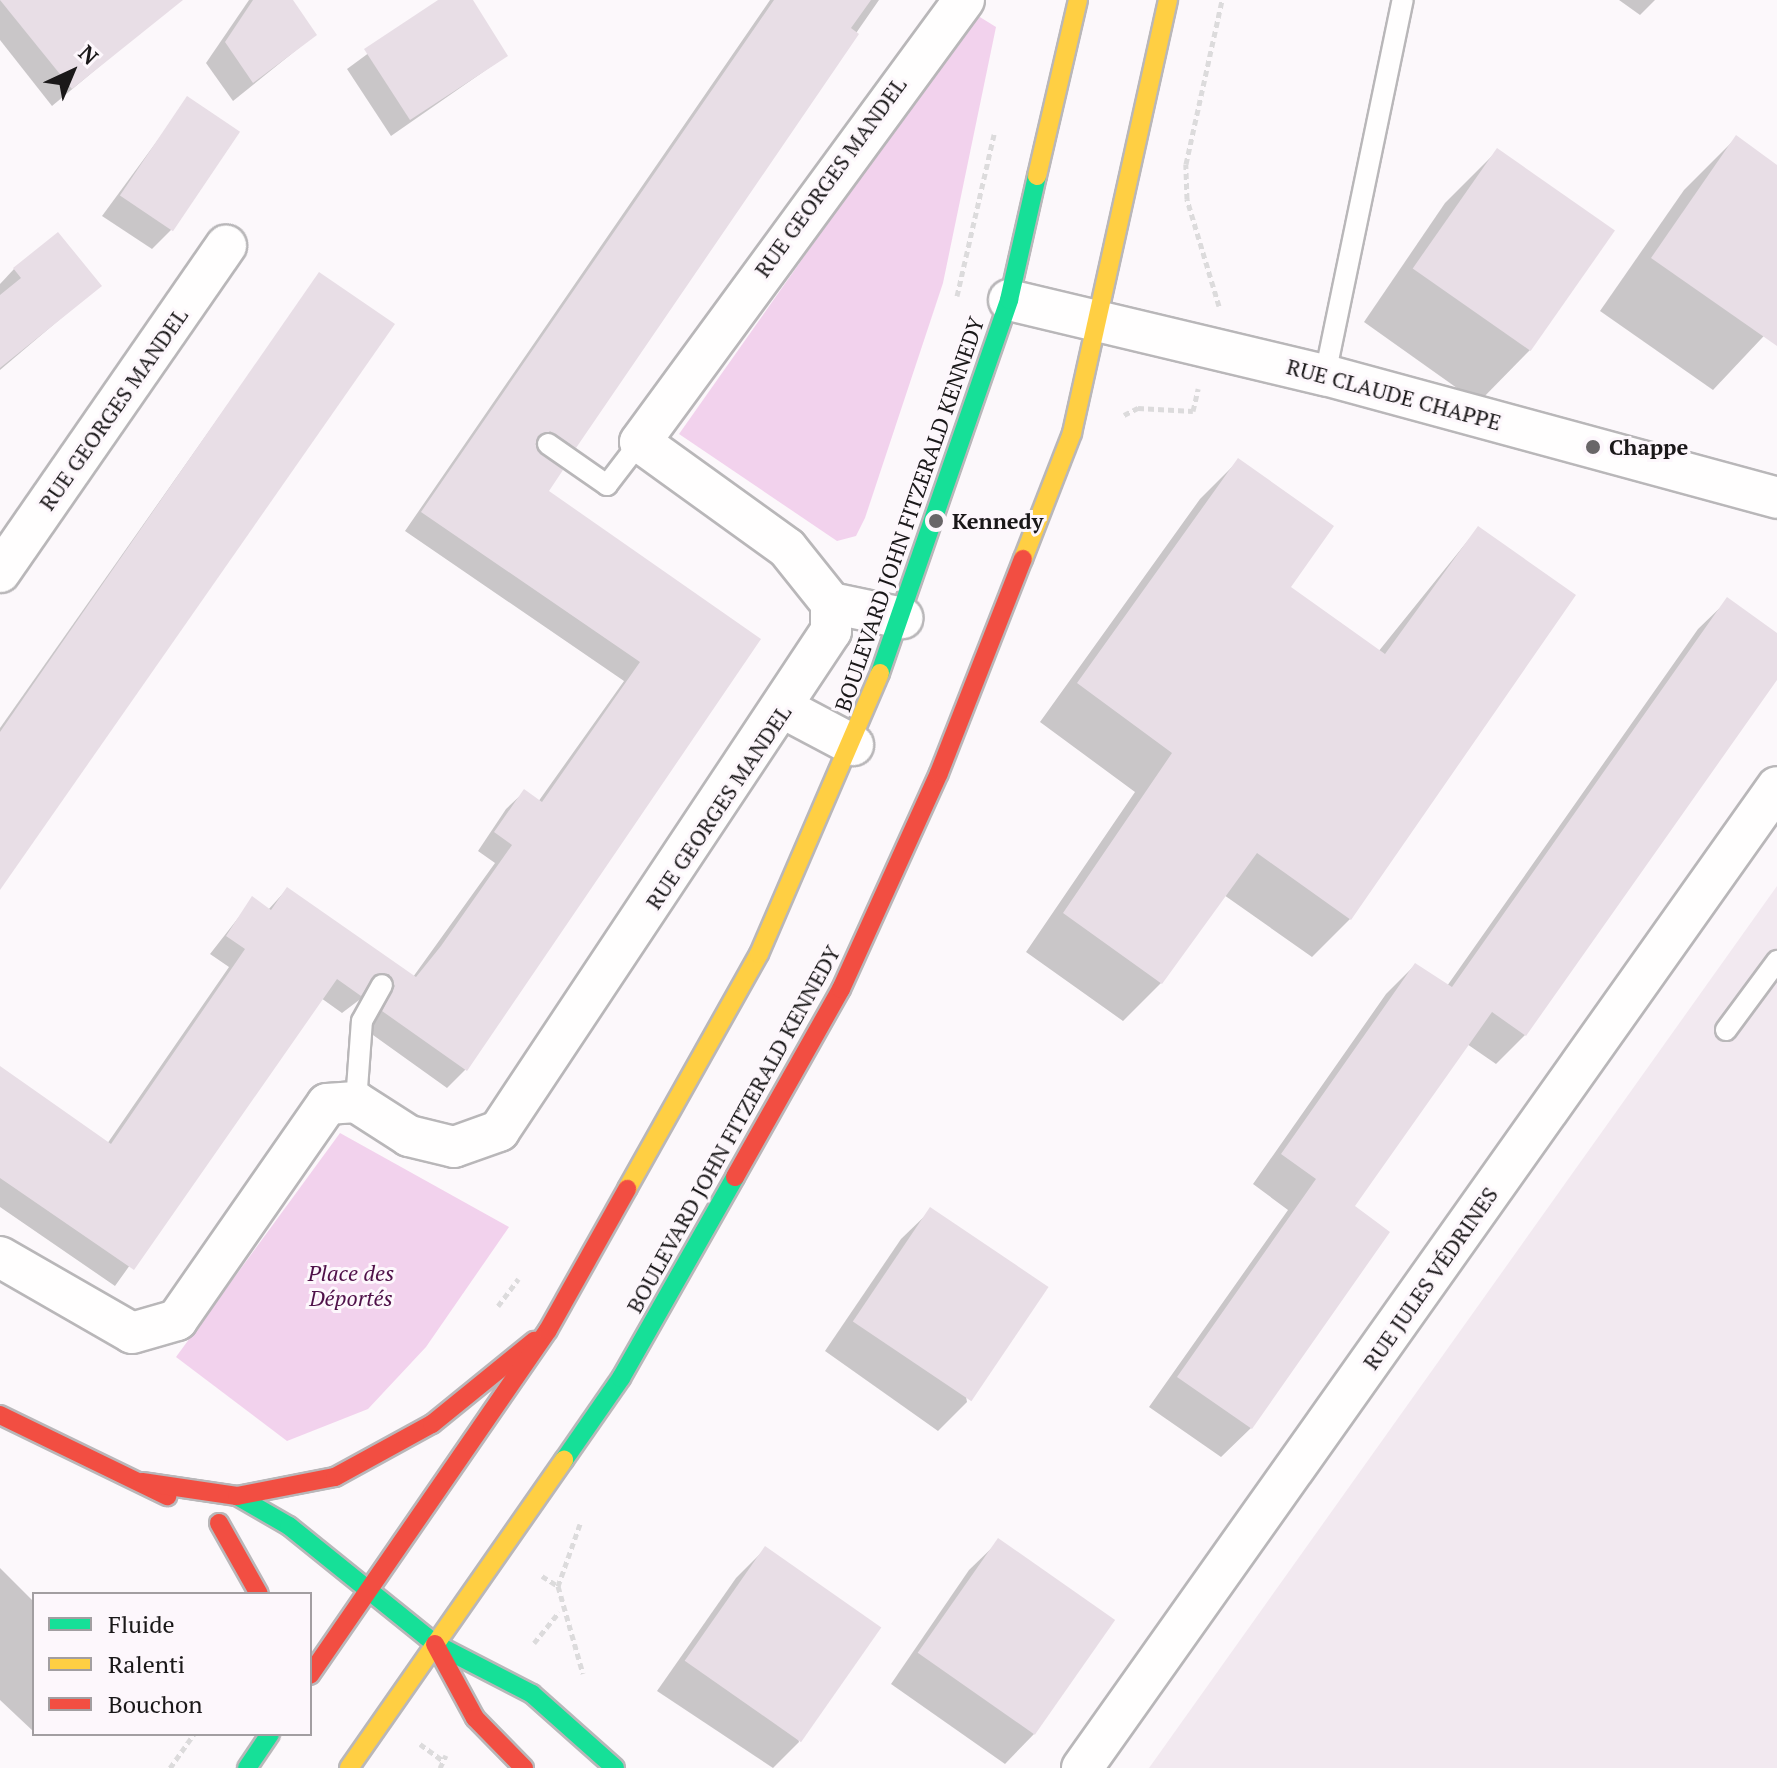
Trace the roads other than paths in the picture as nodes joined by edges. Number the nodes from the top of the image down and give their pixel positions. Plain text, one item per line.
1 (964, 0) edge
2 (1078, 0) edge
3 (1168, 0) edge
4 (1403, 0) edge
5 (226, 246) dead end
6 (1009, 300) junction
7 (1101, 322) junction
8 (1325, 375) junction
9 (640, 442) junction
10 (548, 444) dead end
11 (1777, 498) edge
12 (0, 572) edge
13 (831, 603) junction
14 (902, 618) junction
15 (785, 709) junction
16 (853, 745) junction
17 (1777, 787) edge
18 (1777, 961) edge
19 (382, 985) dead end
20 (1726, 1030) dead end
21 (356, 1102) junction
22 (0, 1257) edge
23 (548, 1330) junction
24 (0, 1415) edge
25 (142, 1482) junction
26 (237, 1496) junction
27 (219, 1523) junction
28 (245, 1533) dead end
29 (270, 1542) dead end
30 (334, 1566) junction
31 (258, 1592) edge
32 (368, 1592) junction
33 (435, 1644) junction
34 (312, 1672) edge
35 (251, 1736) edge
36 (269, 1736) edge
37 (246, 1768) edge
38 (349, 1768) edge
39 (524, 1768) edge
40 (615, 1768) edge
41 (1082, 1768) edge

1 - 9 street, RUE GEORGES MANDEL
2 - 6 main road, BOULEVARD JOHN FITZERALD KENNEDY
3 - 7 main road, BOULEVARD JOHN FITZERALD KENNEDY
4 - 8 lane
5 - 12 street, RUE GEORGES MANDEL
6 - 7 street, RUE CLAUDE CHAPPE
6 - 14 main road, BOULEVARD JOHN FITZERALD KENNEDY
7 - 8 street, RUE CLAUDE CHAPPE
7 - 33 main road, BOULEVARD JOHN FITZERALD KENNEDY
8 - 11 street, RUE CLAUDE CHAPPE
9 - 10 lane
9 - 13 street
13 - 14 street
13 - 15 street, RUE GEORGES MANDEL
14 - 16 main road, BOULEVARD JOHN FITZERALD KENNEDY
15 - 16 street
15 - 21 street, RUE GEORGES MANDEL
16 - 23 main road, BOULEVARD JOHN FITZERALD KENNEDY
17 - 41 street, RUE JULES VÉDRINES
18 - 20 lane
19 - 21 lane
21 - 22 street
23 - 26 main road
23 - 32 main road, BOULEVARD JOHN FITZERALD KENNEDY
24 - 25 main road
25 - 26 main road
25 - 27 main road
26 - 30 main road
27 - 28 main road
27 - 31 main road
29 - 30 main road
30 - 32 main road
32 - 33 main road
32 - 34 main road, BOULEVARD JOHN FITZERALD KENNEDY
33 - 38 main road, BOULEVARD JOHN FITZERALD KENNEDY
33 - 39 main road
33 - 40 main road
35 - 37 main road
36 - 37 main road

